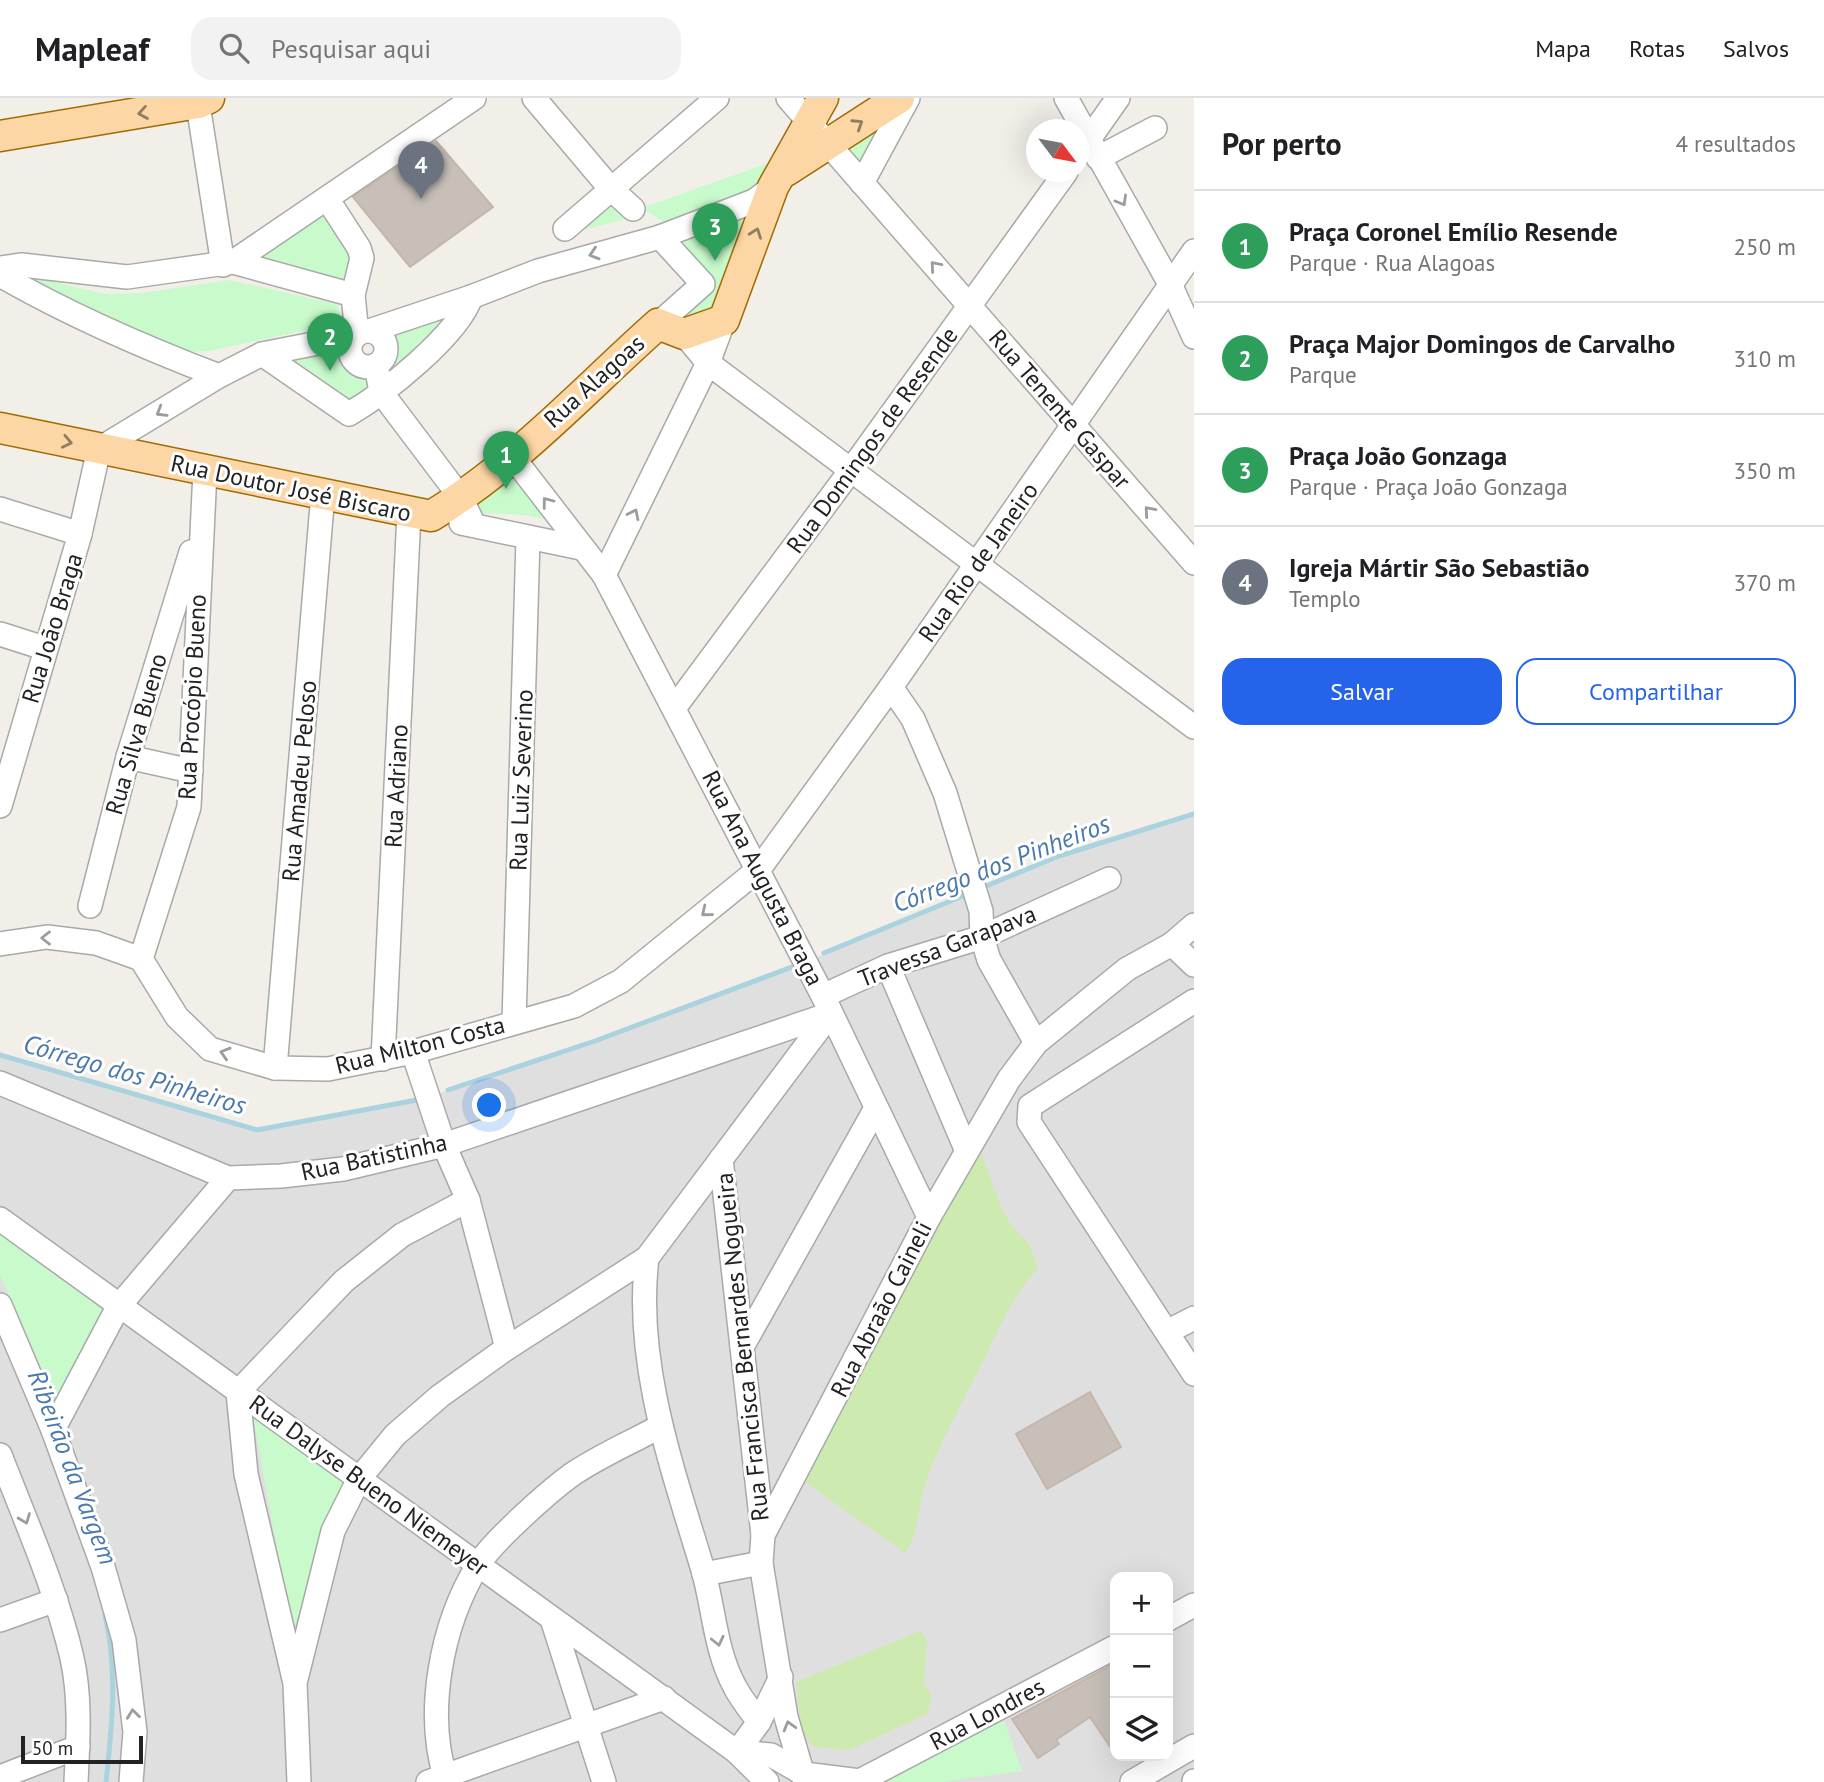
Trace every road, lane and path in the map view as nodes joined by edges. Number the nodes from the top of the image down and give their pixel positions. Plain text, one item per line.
1 (474, 98) edge
2 (534, 98) edge
3 (717, 98) edge
4 (788, 98) edge
5 (899, 98) edge
6 (908, 98) edge
7 (1066, 98) edge
8 (1118, 98) edge
9 (202, 100) edge
10 (1075, 119) edge
11 (820, 122) edge
12 (1155, 128) dead end
13 (0, 136) edge
14 (1089, 149) edge
15 (1089, 151) edge
16 (1089, 153) edge
17 (776, 181) junction
18 (1059, 182) edge
19 (862, 183) junction
20 (610, 188) junction
21 (328, 200) junction
22 (633, 209) dead end
23 (565, 229) dead end
24 (660, 237) junction
25 (1194, 251) edge
26 (228, 263) junction
27 (11, 266) edge
28 (0, 275) edge
29 (1170, 284) junction
30 (353, 295) junction
31 (471, 298) junction
32 (969, 305) junction
33 (723, 320) junction
34 (671, 329) junction
35 (360, 333) junction
36 (1194, 337) edge
37 (262, 354) junction
38 (708, 363) junction
39 (219, 376) junction
40 (381, 392) junction
41 (1073, 425) junction
42 (0, 428) edge
43 (99, 449) junction
44 (512, 456) junction
45 (851, 470) junction
46 (205, 471) junction
47 (323, 493) junction
48 (461, 498) junction
49 (0, 509) edge
50 (420, 515) junction
51 (200, 524) junction
52 (474, 525) junction
53 (80, 534) junction
54 (527, 538) junction
55 (581, 548) junction
56 (1194, 563) edge
57 (977, 564) junction
58 (604, 575) junction
59 (0, 634) edge
60 (44, 648) junction
61 (891, 687) junction
62 (675, 707) junction
63 (1194, 727) edge
64 (128, 757) junction
65 (191, 771) junction
66 (3, 780) edge
67 (0, 806) edge
68 (759, 869) junction
69 (1109, 879) dead end
70 (90, 906) dead end
71 (1194, 925) edge
72 (982, 926) junction
73 (0, 944) edge
74 (1172, 944) junction
75 (141, 959) junction
76 (1194, 965) edge
77 (888, 966) junction
78 (1194, 1001) edge
79 (827, 1005) junction
80 (514, 1022) junction
81 (1036, 1043) junction
82 (413, 1052) junction
83 (383, 1059) junction
84 (275, 1068) junction
85 (0, 1083) edge
86 (876, 1108) junction
87 (444, 1145) junction
88 (966, 1149) junction
89 (721, 1159) junction
90 (228, 1178) junction
91 (468, 1200) junction
92 (929, 1217) junction
93 (0, 1219) edge
94 (647, 1258) junction
95 (0, 1305) edge
96 (118, 1307) junction
97 (1194, 1318) edge
98 (1167, 1332) junction
99 (741, 1347) junction
100 (507, 1348) junction
101 (1194, 1374) edge
102 (238, 1392) junction
103 (659, 1427) junction
104 (53, 1430) junction
105 (0, 1455) edge
106 (359, 1479) junction
107 (763, 1535) junction
108 (479, 1563) junction
109 (761, 1563) junction
110 (704, 1574) junction
111 (56, 1600) junction
112 (1194, 1605) edge
113 (1173, 1616) edge
114 (552, 1619) junction
115 (0, 1620) edge
116 (1110, 1650) edge
117 (780, 1677) junction
118 (295, 1683) junction
119 (664, 1698) junction
120 (759, 1722) junction
121 (586, 1725) junction
122 (1194, 1746) edge
123 (78, 1747) junction
124 (737, 1752) junction
125 (0, 1777) edge
126 (804, 1778) edge
127 (440, 1780) edge
128 (859, 1781) edge
129 (76, 1782) edge
130 (131, 1782) edge
131 (299, 1782) edge
132 (604, 1782) edge
133 (767, 1782) edge
134 (1132, 1782) edge

1 - 21 street
2 - 20 street
3 - 20 street
4 - 11 street, Rua Tenente Gaspar
11 -> 5 main road
6 - 19 street
7 - 10 street
8 - 14 street
9 -> 13 main road
9 - 26 street
11 - 17 main road
11 - 19 street, Rua Tenente Gaspar
12 - 15 street
16 -> 29 street
17 - 24 street
33 -> 17 main road
18 - 32 street, Rua Domingos de Resende
32 -> 19 street, Rua Tenente Gaspar
20 - 22 street
20 - 23 street
21 - 26 street
21 - 30 street
24 -> 31 street
24 - 34 street, Rua Alagoas
25 - 29 street, Rua Rio de Janeiro
26 - 27 street
26 - 30 street
28 - 39 street
29 - 36 street
29 - 41 street, Rua Rio de Janeiro
30 - 35 street
31 - 35 street
31 - 40 street
32 - 41 street, Rua Tenente Gaspar
32 - 45 street, Rua Domingos de Resende
33 - 34 main road, Rua Alagoas
33 - 38 street
34 - 38 street
34 - 44 main road, Rua Alagoas
35 - 37 street
35 - 40 street
37 - 39 street
37 - 40 street
38 - 45 street
58 -> 38 street
39 -> 43 street
40 - 48 street
56 -> 41 street, Rua Tenente Gaspar
41 - 57 street, Rua Rio de Janeiro
42 -> 43 main road, Rua Doutor José Biscaro
43 - 46 main road, Rua Doutor José Biscaro
43 - 53 street, Rua João Braga
44 - 48 main road, Rua Alagoas
55 -> 44 street, Rua Ana Augusta Braga
45 - 57 street
45 - 62 street, Rua Domingos de Resende
46 - 47 main road, Rua Doutor José Biscaro
46 - 51 street, Rua Procópio Bueno
47 - 50 main road, Rua Doutor José Biscaro
47 - 84 street, Rua Amadeu Peloso
48 - 50 main road, Rua Alagoas
48 - 52 street
49 - 53 street
50 - 52 street, Rua Doutor José Biscaro
50 - 83 street, Rua Adriano
51 - 64 street, Rua Silva Bueno
51 - 65 street, Rua Procópio Bueno
52 - 54 street, Rua Doutor José Biscaro
53 - 60 street, Rua João Braga
54 - 55 street, Rua Doutor José Biscaro
54 - 80 street, Rua Luiz Severino
55 - 58 street, Rua Ana Augusta Braga
57 - 61 street, Rua Rio de Janeiro
57 - 63 street
58 - 62 street, Rua Ana Augusta Braga
59 - 60 street
60 - 66 street, Rua João Braga
61 - 68 street, Rua Rio de Janeiro
61 - 72 street
62 - 68 street, Rua Ana Augusta Braga
64 - 65 street
64 - 70 street, Rua Silva Bueno
65 - 75 street, Rua Procópio Bueno
66 - 67 street, Rua João Braga
68 - 79 street, Rua Ana Augusta Braga
68 -> 80 street, Rua Milton Costa
69 - 72 street, Travessa Garapava
71 - 74 street, Rua Abraão Caineli
72 - 77 street, Travessa Garapava
72 - 81 street
75 -> 73 street
74 - 76 street
74 - 81 street, Rua Abraão Caineli
84 -> 75 street, Rua Milton Costa
77 - 79 street, Travessa Garapava
77 - 88 street
78 - 98 street
79 - 86 street, Rua Ana Augusta Braga
79 - 87 street, Rua Batistinha
79 - 89 street
80 - 82 street, Rua Milton Costa
81 - 88 street, Rua Abraão Caineli
82 - 83 street, Rua Milton Costa
82 - 87 street
83 - 84 street, Rua Milton Costa
85 - 90 street, Rua Batistinha
86 - 92 street, Rua Ana Augusta Braga
86 - 99 street
87 - 90 street, Rua Batistinha
87 - 91 street
88 - 92 street, Rua Abraão Caineli
89 - 94 street
89 - 99 street, Rua Francisca Bernardes Nogueira
90 - 96 street
91 - 100 street
91 - 102 street
92 - 107 street, Rua Abraão Caineli
93 - 96 street, Rua Dalyse Bueno Niemeyer
94 - 100 street
94 - 103 street
95 - 104 street
96 - 102 street, Rua Dalyse Bueno Niemeyer
96 - 104 street
97 - 98 street
98 - 101 street
99 - 107 street, Rua Francisca Bernardes Nogueira
100 - 106 street
102 - 106 street, Rua Dalyse Bueno Niemeyer
102 - 118 street
103 - 108 street
103 - 110 street
130 -> 104 street
105 -> 111 street
106 - 108 street, Rua Dalyse Bueno Niemeyer
106 - 118 street
107 - 109 street, Rua Abraão Caineli
108 - 114 street, Rua Dalyse Bueno Niemeyer
108 - 127 street
109 - 110 street
109 - 117 street, Rua Abraão Caineli
110 -> 120 street
111 - 115 street
111 - 123 street
112 - 113 street
114 - 119 street, Rua Dalyse Bueno Niemeyer
114 - 121 street
116 - 128 street, Rua Londres
117 - 120 street
126 -> 117 street, Rua Abraão Caineli
118 - 131 street
119 - 121 street
119 - 124 street, Rua Dalyse Bueno Niemeyer
120 - 124 street
121 - 127 street
121 - 132 street
122 - 134 street
123 - 125 street
123 - 129 street
124 - 126 street
124 - 133 street, Rua Dalyse Bueno Niemeyer
126 - 128 street

